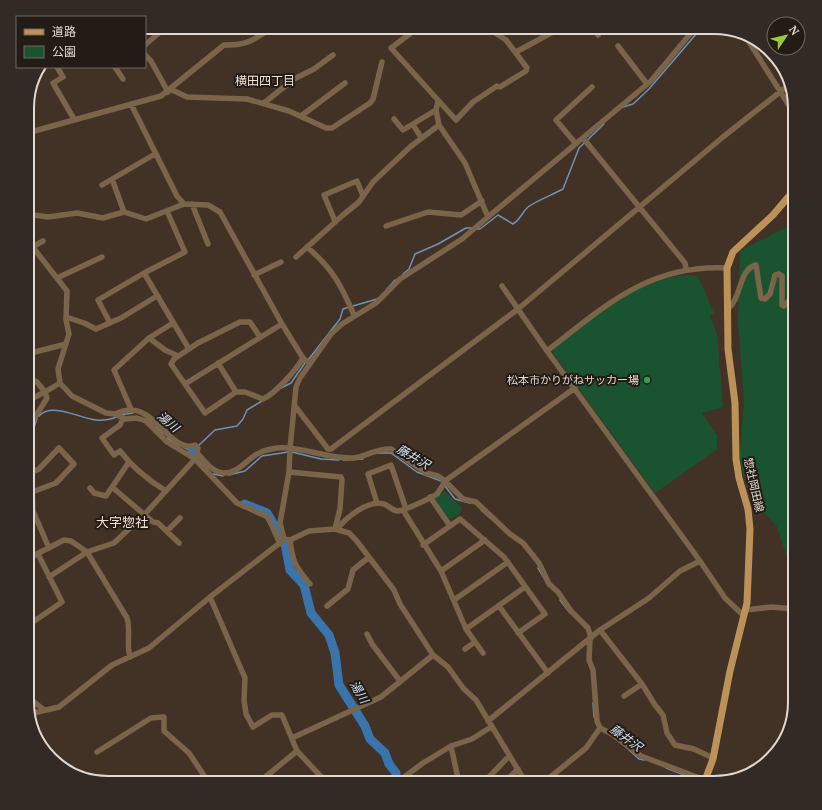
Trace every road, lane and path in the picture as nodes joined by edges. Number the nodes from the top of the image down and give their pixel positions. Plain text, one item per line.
1 (158, 34) edge
2 (262, 34) edge
3 (410, 34) edge
4 (500, 34) edge
5 (549, 34) edge
6 (690, 34) edge
7 (146, 44) edge
8 (750, 44) edge
9 (618, 46) dead end
10 (516, 52) junction
11 (333, 55) dead end
12 (146, 56) edge
13 (382, 62) dead end
14 (58, 68) edge
15 (115, 68) edge
16 (123, 78) dead end
17 (345, 83) dead end
18 (647, 84) junction
19 (592, 87) dead end
20 (785, 87) edge
21 (169, 90) junction
22 (780, 91) junction
23 (438, 101) junction
24 (264, 103) junction
25 (787, 103) edge
26 (131, 104) junction
27 (436, 110) junction
28 (301, 116) junction
29 (74, 119) junction
30 (394, 119) dead end
31 (413, 125) junction
32 (439, 125) junction
33 (34, 131) edge
34 (421, 137) junction
35 (583, 138) junction
36 (576, 144) junction
37 (155, 154) junction
38 (112, 179) junction
39 (102, 185) dead end
40 (363, 196) junction
41 (788, 197) edge
42 (482, 201) junction
43 (184, 204) junction
44 (192, 204) junction
45 (640, 207) junction
46 (167, 211) junction
47 (124, 212) junction
48 (34, 215) edge
49 (488, 217) junction
50 (335, 221) junction
51 (386, 226) dead end
52 (43, 241) dead end
53 (208, 244) dead end
54 (34, 247) joint
55 (307, 247) junction
56 (296, 256) dead end
57 (102, 257) dead end
58 (281, 262) dead end
59 (727, 268) junction
60 (686, 269) junction
61 (144, 273) junction
62 (254, 275) junction
63 (57, 278) junction
64 (502, 286) dead end
65 (157, 296) junction
66 (788, 302) edge
67 (728, 308) junction
68 (518, 309) junction
69 (354, 316) junction
70 (66, 317) junction
71 (110, 323) junction
72 (173, 323) junction
73 (282, 324) junction
74 (260, 337) junction
75 (149, 338) junction
76 (66, 344) junction
77 (189, 349) junction
78 (547, 350) junction
79 (34, 352) edge
80 (178, 356) junction
81 (303, 358) junction
82 (218, 363) junction
83 (310, 364) junction
84 (34, 380) edge
85 (60, 383) junction
86 (185, 384) junction
87 (575, 388) junction
88 (45, 392) junction
89 (236, 392) junction
90 (34, 398) edge
91 (295, 406) junction
92 (131, 410) junction
93 (115, 414) junction
94 (123, 418) junction
95 (34, 419) edge
96 (290, 449) junction
97 (195, 460) junction
98 (129, 462) junction
99 (34, 470) edge
100 (289, 472) junction
101 (444, 483) junction
102 (112, 487) junction
103 (90, 488) dead end
104 (34, 491) edge
105 (166, 491) junction
106 (430, 497) junction
107 (377, 503) junction
108 (405, 510) junction
109 (34, 513) edge
110 (144, 514) junction
111 (180, 518) dead end
112 (450, 526) junction
113 (129, 529) dead end
114 (336, 529) junction
115 (167, 531) junction
116 (287, 540) junction
117 (485, 540) junction
118 (179, 543) dead end
119 (280, 544) junction
120 (423, 545) junction
121 (49, 548) junction
122 (87, 552) junction
123 (38, 554) junction
124 (34, 555) edge
125 (369, 557) junction
126 (700, 561) junction
127 (508, 562) junction
128 (441, 571) junction
129 (49, 577) junction
130 (310, 584) dead end
131 (526, 587) junction
132 (210, 597) junction
133 (454, 600) junction
134 (327, 606) dead end
135 (499, 606) junction
136 (788, 608) edge
137 (745, 613) junction
138 (34, 621) edge
139 (466, 629) junction
140 (600, 630) junction
141 (518, 633) junction
142 (367, 634) dead end
143 (590, 638) junction
144 (475, 642) junction
145 (465, 649) dead end
146 (483, 653) dead end
147 (433, 655) junction
148 (130, 657) junction
149 (548, 673) junction
150 (400, 681) junction
151 (642, 684) junction
152 (624, 696) dead end
153 (34, 702) edge
154 (44, 710) junction
155 (35, 713) edge
156 (488, 720) junction
157 (491, 727) junction
158 (599, 729) junction
159 (292, 738) junction
160 (451, 746) junction
161 (297, 751) junction
162 (97, 752) dead end
163 (509, 756) junction
164 (713, 758) junction
165 (518, 769) junction
166 (204, 776) edge
167 (267, 776) edge
168 (320, 776) edge
169 (405, 776) edge
170 (457, 776) edge
171 (490, 776) dead end
172 (511, 776) edge
173 (522, 776) edge
174 (551, 776) edge
175 (690, 776) edge
176 (707, 776) edge

1 - 7 street
2 - 21 street
3 - 23 street
4 - 10 street
5 - 10 street
6 - 18 street
8 - 22 street
9 - 18 street
10 - 23 street
11 - 24 street
12 - 21 street
13 - 28 street
14 - 29 street
15 - 16 street
17 - 28 street
18 - 35 street
19 - 36 street
20 - 22 street
21 - 24 street
21 - 26 street
22 - 25 street
22 - 45 street
23 - 27 street
24 - 28 street
26 - 29 street
26 - 37 street
27 - 31 street
27 - 32 street
29 - 33 street
30 - 31 street
31 - 34 street
32 - 34 street
32 - 42 street
34 - 40 street
35 - 36 street
35 - 45 street
36 - 49 street
37 - 38 street
37 - 43 street
38 - 39 street
38 - 47 street
40 - 50 street
40 - 50 street
41 - 59 main road, 惣社岡田線
42 - 49 street
42 - 51 street
43 - 44 street
43 - 46 street
44 - 53 street
44 - 62 street
45 - 60 street
45 - 68 street
46 - 47 street
46 - 61 street
47 - 48 street
49 - 69 street
50 - 55 street
52 - 54 street
54 - 63 street
55 - 56 street
55 - 69 street
57 - 63 street
58 - 62 street
59 - 60 street
59 - 67 main road, 惣社岡田線
60 - 78 street
61 - 65 street
61 - 71 street
62 - 73 street
63 - 70 street
64 - 68 street
65 - 71 street
65 - 72 street
66 - 67 street
67 - 137 main road, 惣社岡田線
68 - 78 street
68 - 91 street
69 - 83 street
70 - 71 street
70 - 76 street
72 - 75 street
72 - 77 street
73 - 74 street
73 - 81 street
74 - 77 street
74 - 82 street
75 - 80 street
75 - 92 street
76 - 79 street
76 - 85 street
77 - 80 street
78 - 87 street
80 - 86 street
81 - 83 street
81 - 89 street
82 - 86 street
82 - 89 street
83 - 91 street
84 - 88 street
85 - 88 street
85 - 93 street
86 - 89 street
87 - 101 street
87 - 126 street
88 - 90 street
88 - 95 street
91 - 96 street
92 - 93 street
92 - 96 street
93 - 94 street
94 - 97 street
94 - 98 street
96 - 100 street
96 - 101 street
97 - 105 street
97 - 119 street
98 - 102 street
98 - 105 street
99 - 104 street
100 - 114 street
100 - 116 street
101 - 106 street
101 - 143 street
102 - 103 street
102 - 110 street
105 - 110 street
106 - 108 street
106 - 112 street
107 - 108 street
107 - 108 street
107 - 114 street
108 - 120 street
109 - 121 street
110 - 115 street
111 - 115 street
112 - 117 street
112 - 120 street
113 - 122 street
114 - 116 street
114 - 125 street
115 - 118 street
116 - 119 street
116 - 130 street
117 - 127 street
117 - 128 street
119 - 132 street
120 - 128 street
121 - 122 street
121 - 123 street
122 - 129 street
122 - 148 street
123 - 124 street
123 - 129 street
125 - 134 street
125 - 147 street
126 - 137 street
126 - 140 street
127 - 131 street
127 - 133 street
128 - 133 street
129 - 138 street
131 - 135 street
131 - 141 street
132 - 148 street
132 - 159 street
133 - 139 street
135 - 139 street
135 - 141 street
136 - 137 street
137 - 164 main road, 惣社岡田線
139 - 144 street
140 - 143 street
140 - 151 street
141 - 149 street
142 - 150 street
143 - 149 street
143 - 158 street
144 - 145 street
144 - 146 street
147 - 150 street
147 - 156 street
148 - 154 street
149 - 156 street
150 - 159 street
151 - 152 street
151 - 164 street
153 - 154 street
154 - 155 street
156 - 157 street
157 - 160 street
157 - 163 street
158 - 174 street
158 - 175 street
159 - 161 street
160 - 169 street
160 - 170 street
161 - 167 street
161 - 168 street
162 - 166 street
163 - 165 street
163 - 171 street
164 - 176 main road, 惣社岡田線
165 - 172 street
165 - 173 street

